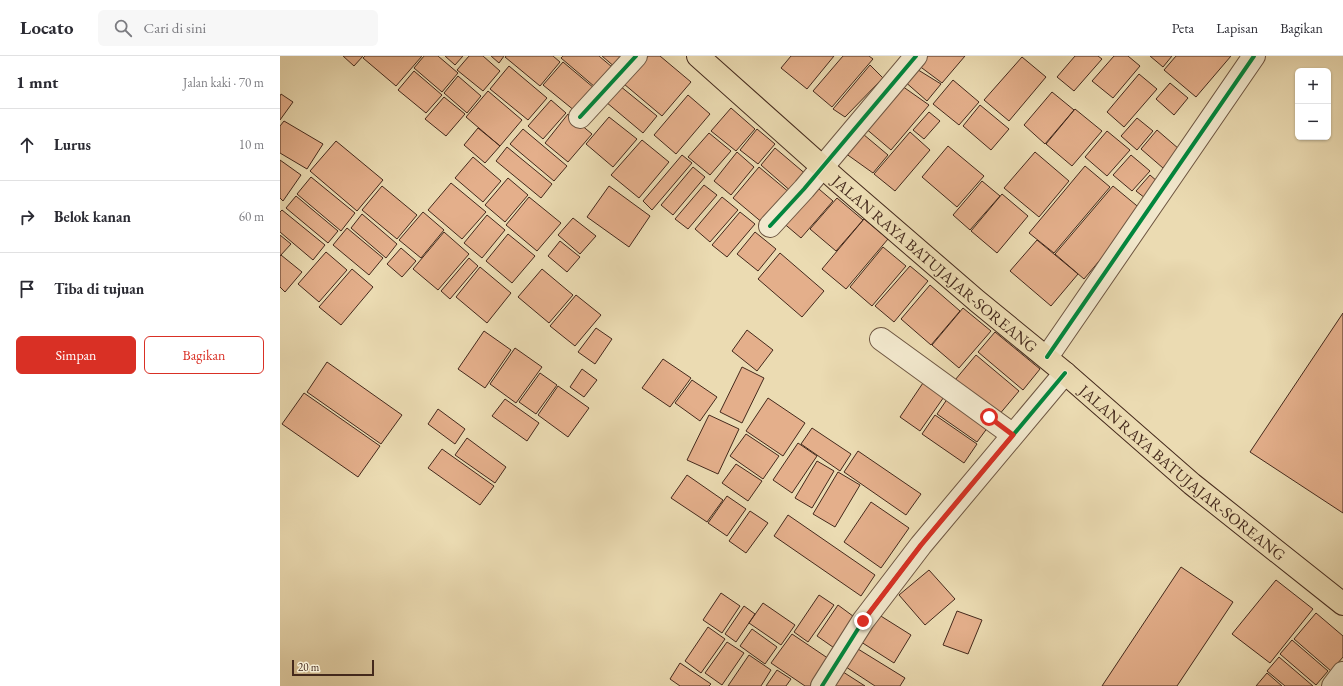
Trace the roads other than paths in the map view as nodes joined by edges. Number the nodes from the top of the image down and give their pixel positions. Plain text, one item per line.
1 (636, 56) edge
2 (698, 56) edge
3 (916, 56) edge
4 (1254, 56) edge
5 (580, 117) dead end
6 (822, 166) junction
7 (770, 226) dead end
8 (881, 339) dead end
9 (1046, 357) junction
10 (1065, 372) junction
11 (1013, 435) junction
12 (1343, 604) edge
13 (1343, 673) edge
14 (822, 686) edge
15 (1333, 686) edge

1 - 5 street
2 - 6 highway, JALAN RAYA BATUJAJAR-SOREANG
3 - 6 street
4 - 9 street
6 - 7 street
6 - 9 highway, JALAN RAYA BATUJAJAR-SOREANG
8 - 11 street
9 - 10 highway, JALAN RAYA BATUJAJAR-SOREANG
10 - 11 street
10 - 12 highway, JALAN RAYA BATUJAJAR-SOREANG
11 - 14 street
13 - 15 street

